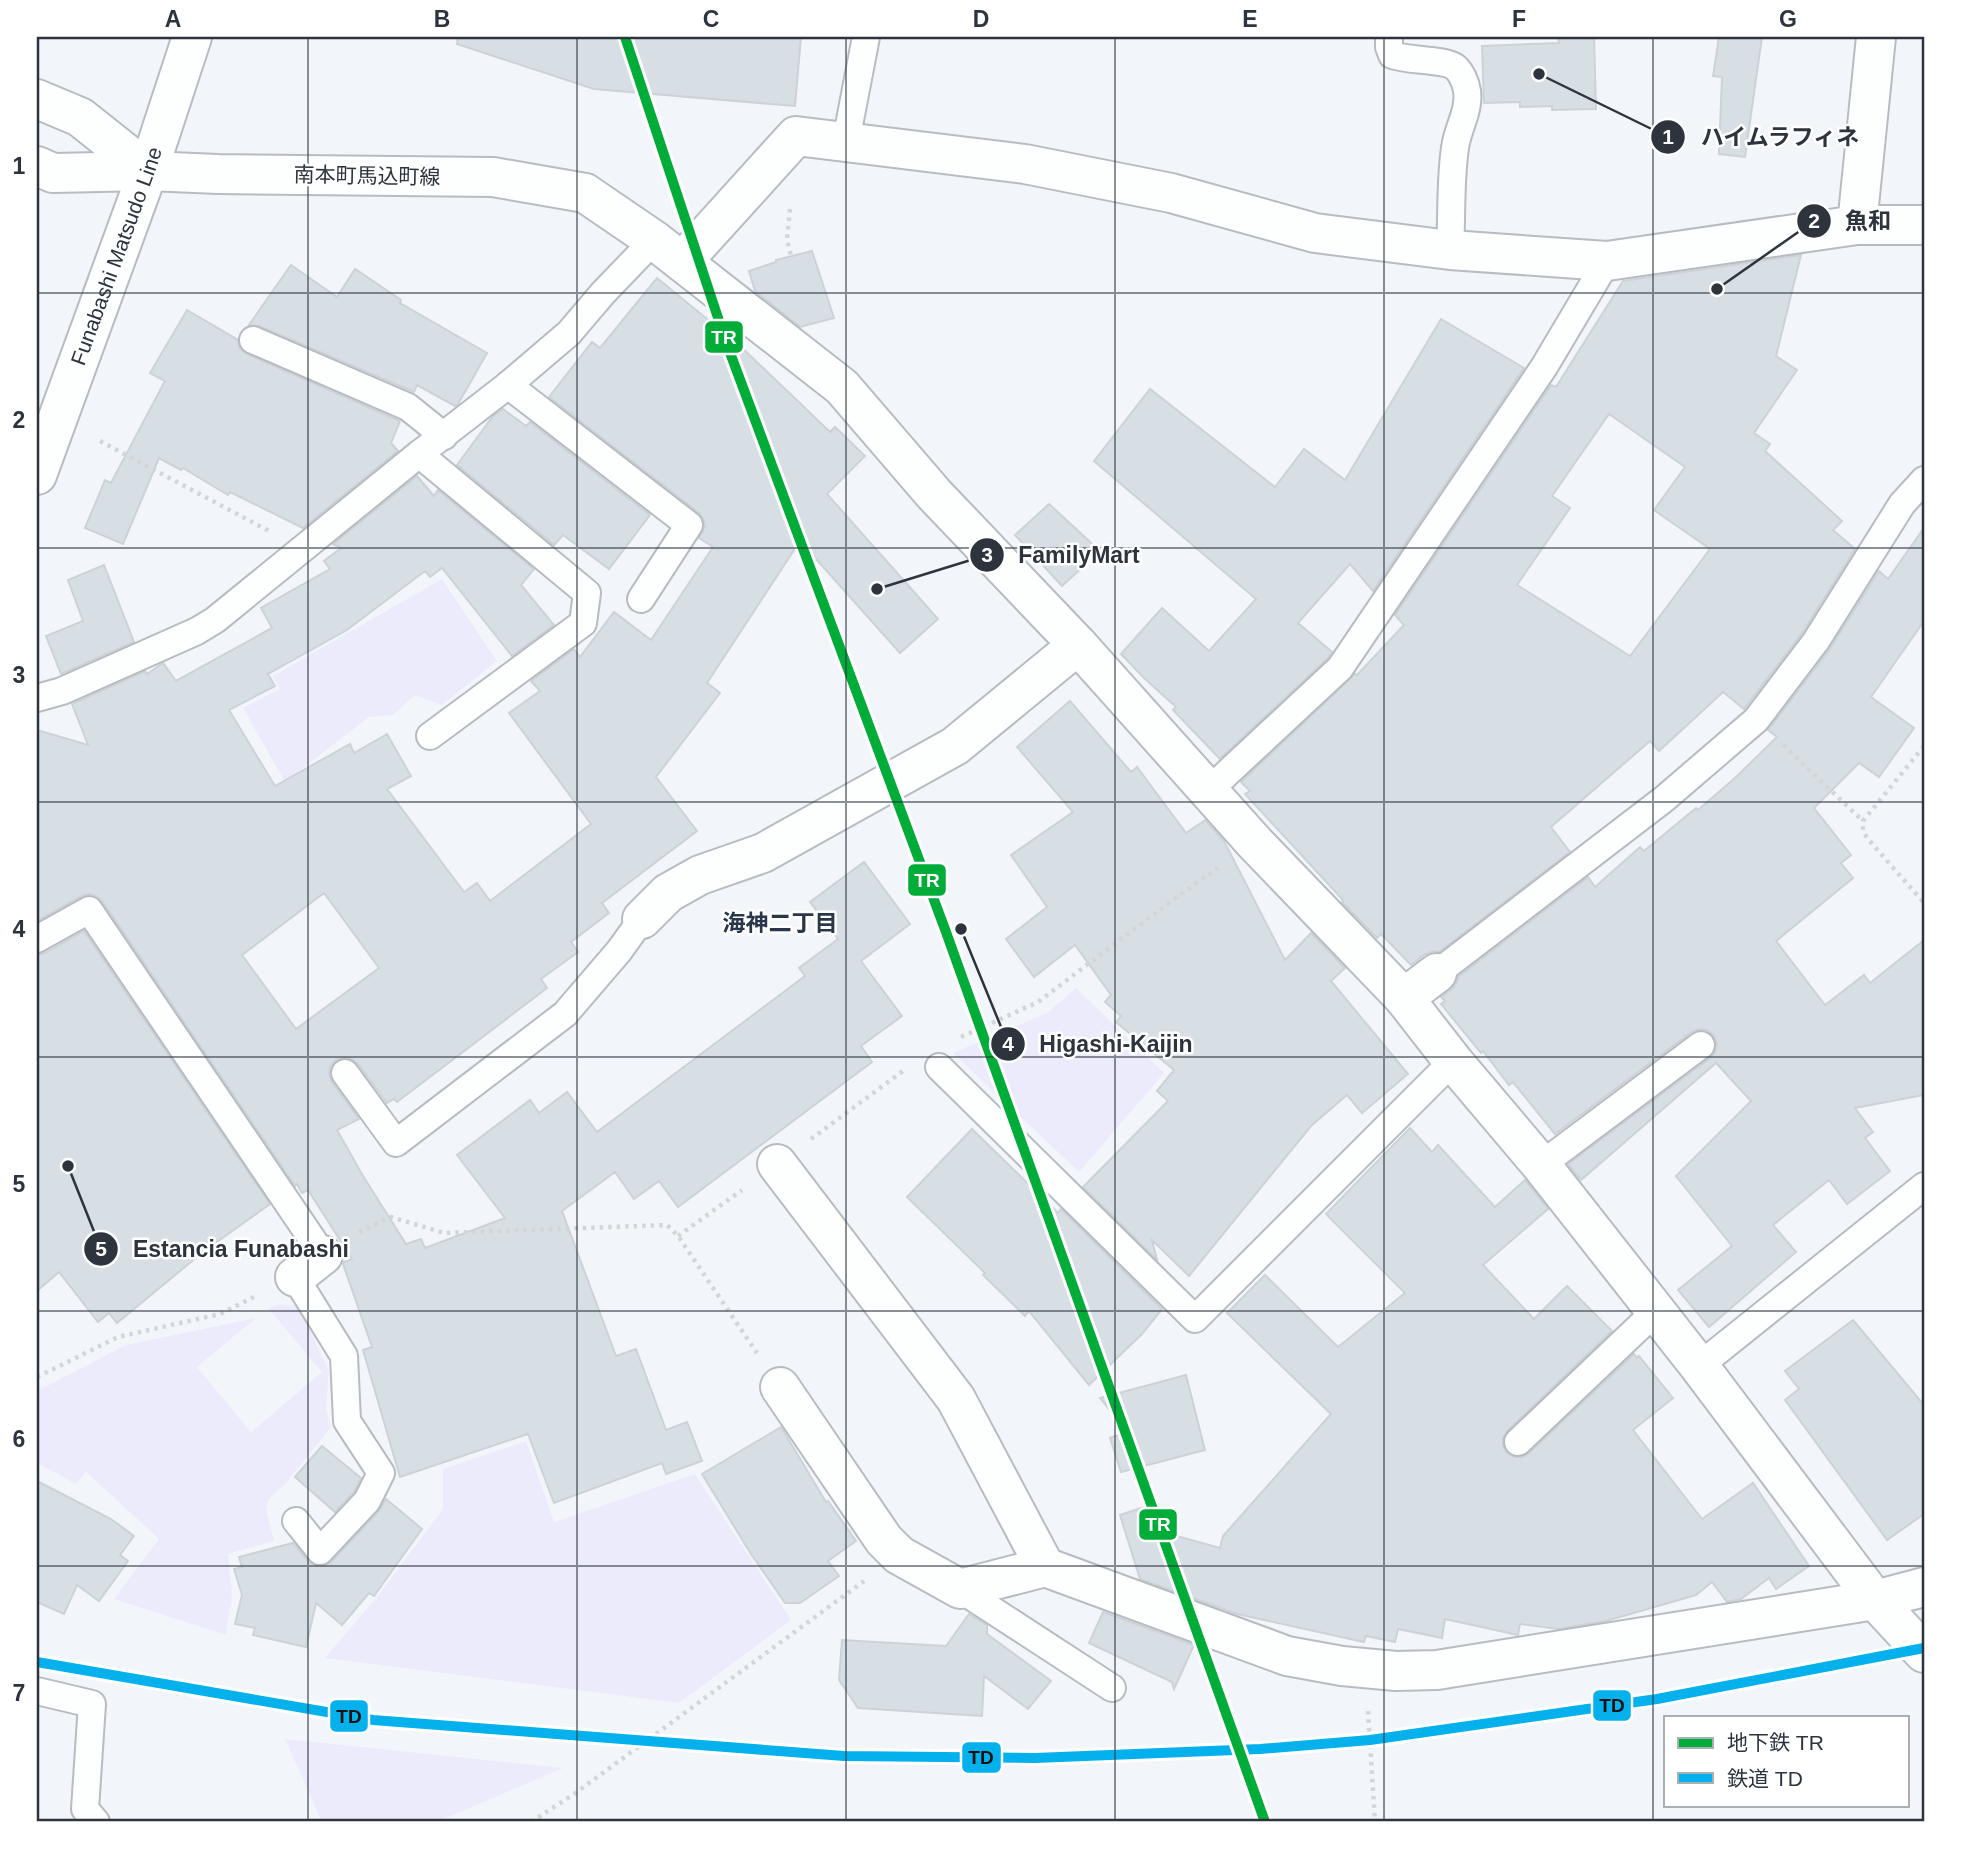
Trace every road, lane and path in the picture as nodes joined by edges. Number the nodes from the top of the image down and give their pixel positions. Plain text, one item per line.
1 (192, 37) edge
2 (866, 37) edge
3 (1876, 37) edge
4 (1389, 40) dead end
5 (37, 99) edge
6 (846, 141) junction
7 (37, 166) edge
8 (148, 171) junction
9 (1857, 225) junction
10 (1924, 225) edge
11 (1450, 250) junction
12 (668, 251) junction
13 (1607, 261) junction
14 (253, 340) dead end
15 (508, 385) junction
16 (444, 436) junction
17 (100, 441) dead end
18 (419, 454) junction
19 (37, 475) edge
20 (1924, 480) edge
21 (302, 548) junction
22 (641, 599) dead end
23 (1078, 645) junction
24 (37, 698) edge
25 (1756, 720) junction
26 (430, 736) dead end
27 (1924, 746) edge
28 (1208, 791) junction
29 (1863, 821) junction
30 (1924, 904) edge
31 (642, 919) joint
32 (37, 939) edge
33 (1437, 973) joint
34 (1404, 998) junction
35 (1701, 1045) dead end
36 (1453, 1061) junction
37 (939, 1067) dead end
38 (345, 1073) dead end
39 (777, 1164) dead end
40 (1541, 1165) junction
41 (1924, 1186) edge
42 (309, 1266) junction
43 (1656, 1311) junction
44 (1699, 1366) junction
45 (37, 1377) edge
46 (780, 1387) joint
47 (1518, 1442) dead end
48 (296, 1521) dead end
49 (899, 1555) junction
50 (1045, 1567) junction
51 (1924, 1587) edge
52 (960, 1589) junction
53 (1875, 1601) junction
54 (1924, 1653) edge
55 (1112, 1688) dead end
56 (37, 1691) edge
57 (1367, 1703) dead end
58 (96, 1822) edge
59 (531, 1822) edge
60 (1375, 1822) edge

1 - 8 street, Funabashi Matsudo Line
2 - 6 lane
3 - 9 street
4 - 11 lane
5 - 8 street
6 - 11 street
6 - 12 street
7 - 8 street, 南本町馬込町線
8 - 12 street, 南本町馬込町線
8 - 19 street, Funabashi Matsudo Line
9 - 10 street
9 - 13 street
11 - 13 street
12 - 15 lane
12 - 23 street
13 - 28 lane
14 - 16 lane
15 - 16 lane
15 - 22 lane
16 - 18 lane
17 - 21 path
18 - 21 lane
18 - 26 lane
20 - 25 lane
21 - 24 lane
23 - 28 street
23 - 31 street
25 - 29 path
25 - 33 lane
27 - 29 path
28 - 34 street
29 - 30 path
31 - 38 lane
32 - 42 lane
33 - 34 street
34 - 36 street
35 - 40 lane
36 - 37 lane
36 - 40 street
39 - 50 street
40 - 43 street
41 - 44 lane
42 - 45 path
42 - 46 path
42 - 48 lane
43 - 44 street
43 - 47 lane
44 - 53 street
46 - 49 street
49 - 52 street
49 - 59 path
50 - 52 street
50 - 53 street
51 - 53 street
52 - 55 lane
53 - 54 street
56 - 58 lane
57 - 60 path

